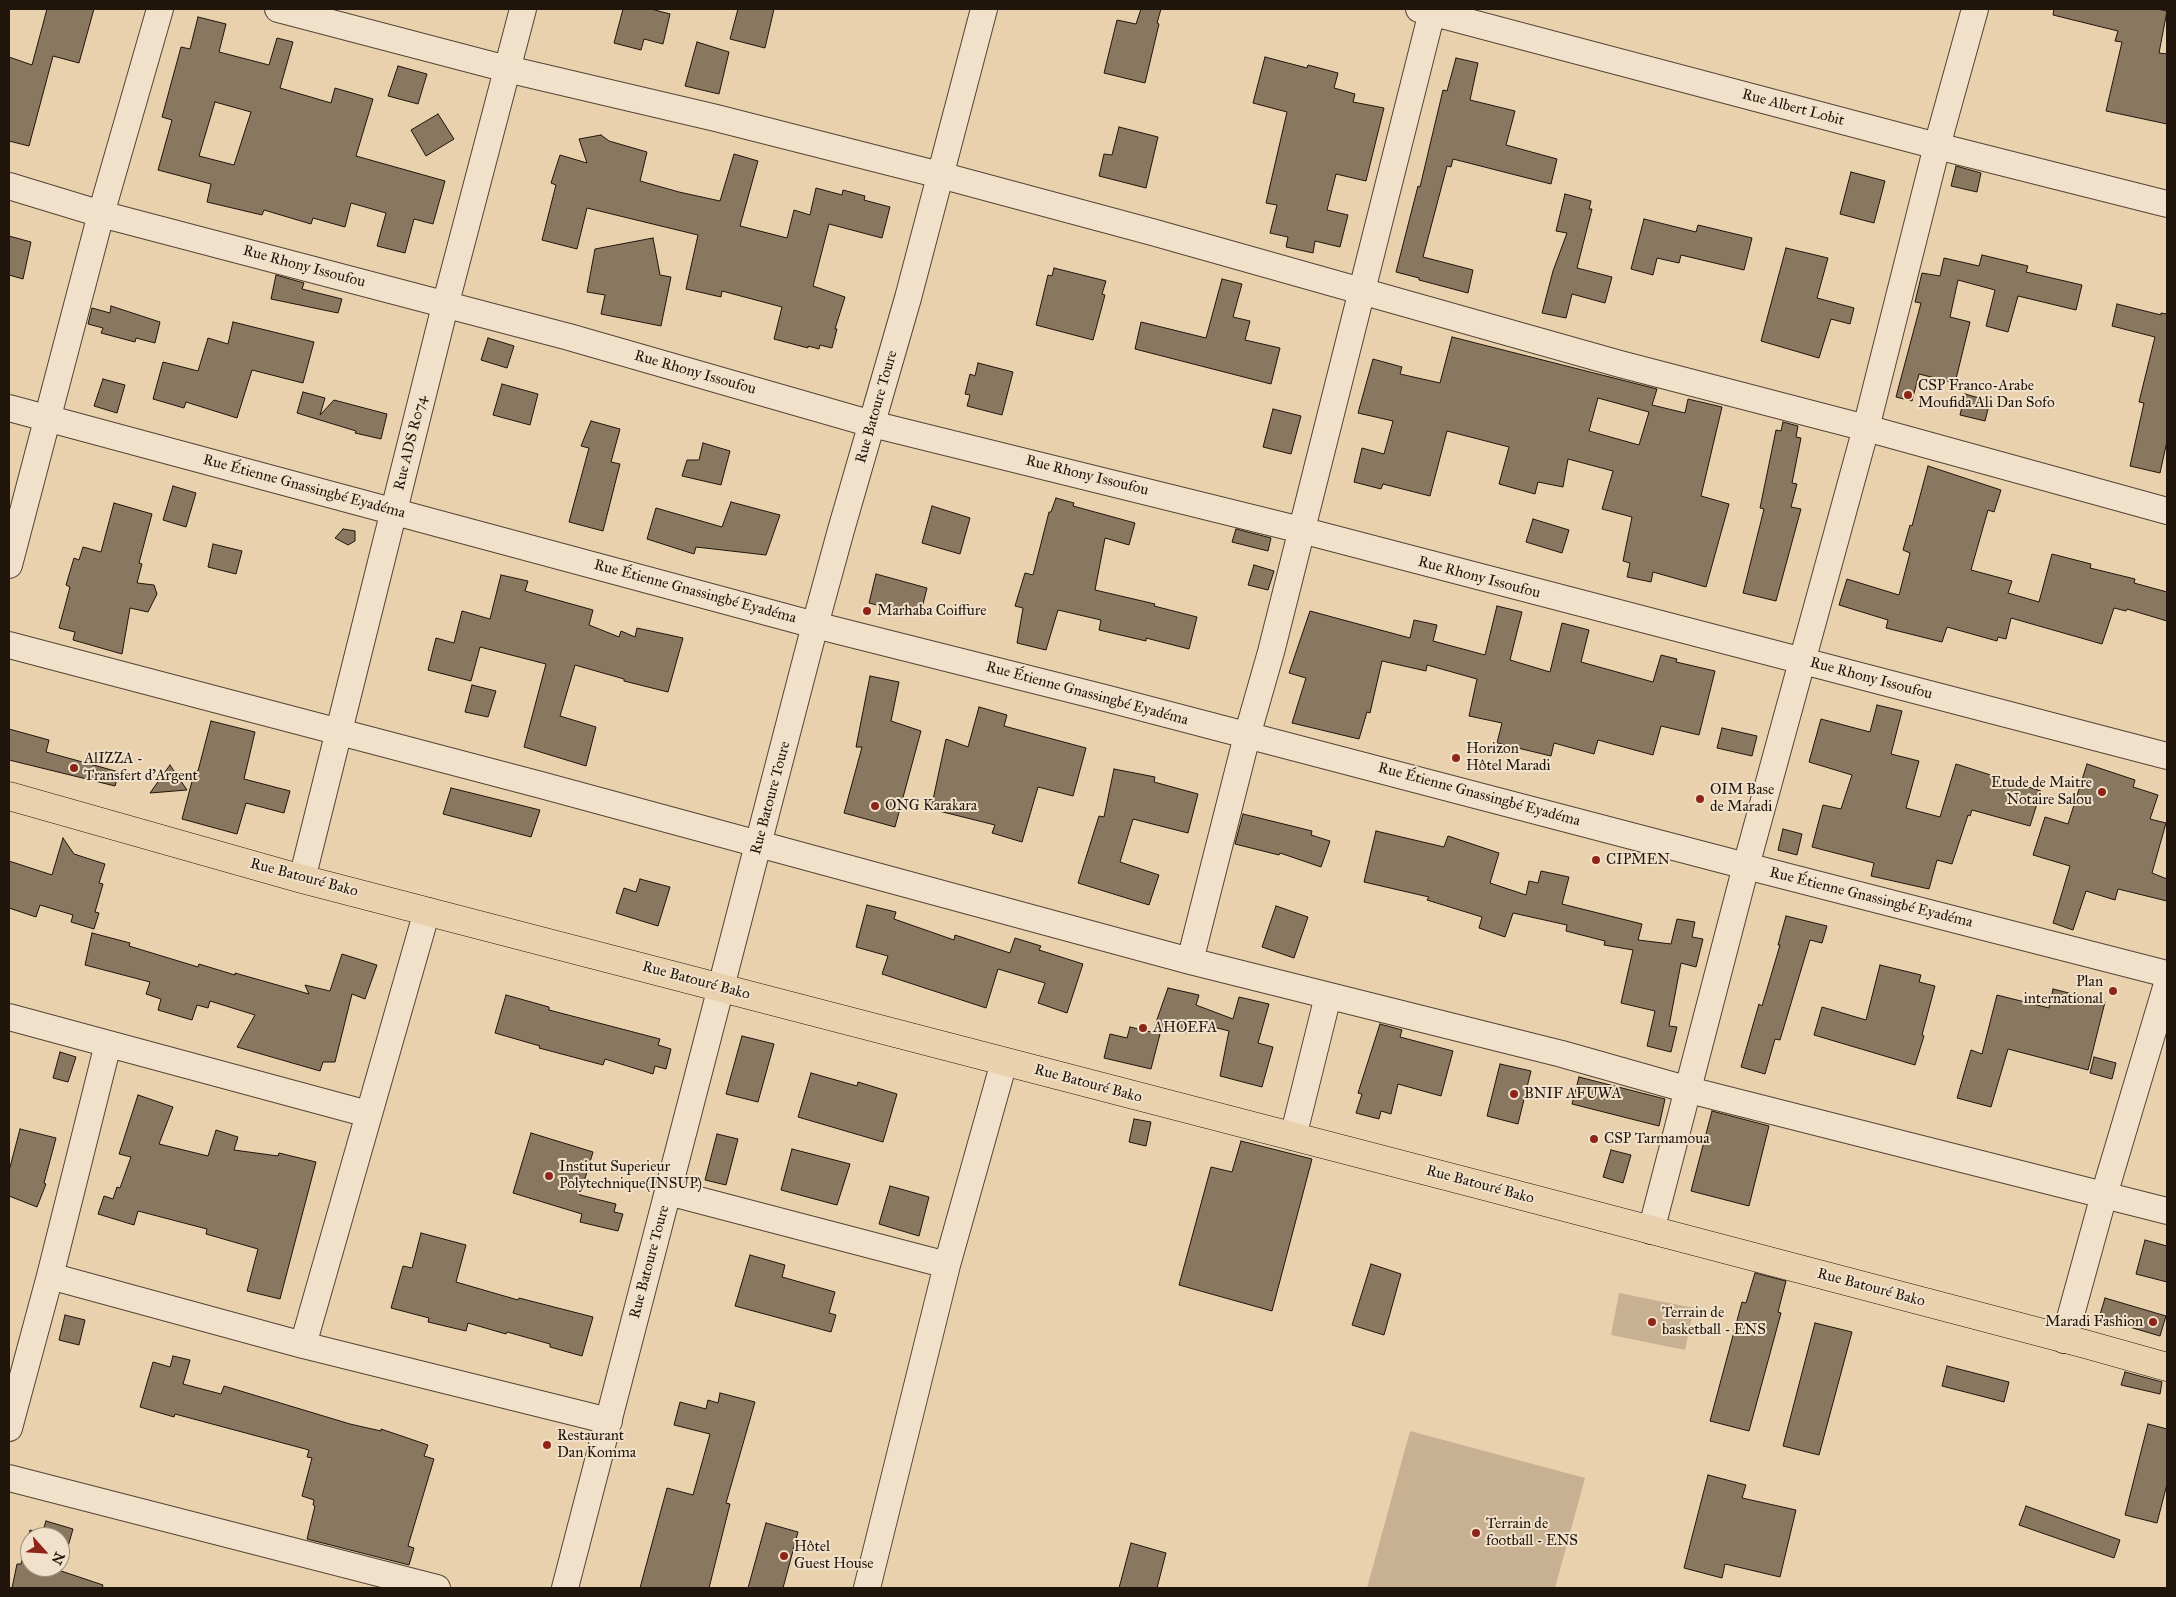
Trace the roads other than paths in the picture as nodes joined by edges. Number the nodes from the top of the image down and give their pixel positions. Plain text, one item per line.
1 (160, 9) edge
2 (278, 9) edge
3 (523, 9) edge
4 (984, 9) edge
5 (1975, 9) edge
6 (1426, 10) edge
7 (507, 69) junction
8 (1937, 146) junction
9 (940, 175) junction
10 (9, 186) edge
11 (2167, 204) edge
12 (101, 214) junction
13 (1362, 291) junction
14 (445, 306) junction
15 (9, 408) edge
16 (47, 418) junction
17 (872, 424) junction
18 (1866, 428) junction
19 (394, 511) junction
20 (2167, 511) edge
21 (1301, 530) junction
22 (9, 565) edge
23 (815, 625) junction
24 (9, 645) edge
25 (1801, 661) junction
26 (338, 731) junction
27 (1247, 736) junction
28 (2167, 756) edge
29 (9, 796) edge
30 (760, 844) junction
31 (1746, 866) junction
32 (302, 879) junction
33 (427, 911) junction
34 (1190, 961) junction
35 (2167, 974) edge
36 (2167, 984) edge
37 (722, 988) junction
38 (1328, 996) junction
39 (9, 1017) edge
40 (108, 1044) junction
41 (1004, 1062) junction
42 (1689, 1090) junction
43 (368, 1114) junction
44 (1293, 1137) junction
45 (668, 1192) junction
46 (2104, 1195) junction
47 (2167, 1211) edge
48 (1651, 1231) junction
49 (947, 1265) junction
50 (50, 1276) junction
51 (2064, 1340) junction
52 (303, 1345) junction
53 (2167, 1367) edge
54 (609, 1421) junction
55 (9, 1428) edge
56 (9, 1478) edge
57 (437, 1588) edge
58 (565, 1588) edge
59 (867, 1588) edge

1 - 12 street
2 - 7 street
3 - 7 street, Rue ADS R074
4 - 9 street, Rue Batoure Toure
5 - 8 street
6 - 8 street, Rue Albert Lobit
6 - 13 street
7 - 9 street
7 - 14 street, Rue ADS R074
8 - 11 street, Rue Albert Lobit
8 - 18 street
9 - 13 street
9 - 17 street, Rue Batoure Toure
10 - 12 street, Rue Rhony Issoufou
12 - 14 street, Rue Rhony Issoufou
12 - 16 street
13 - 18 street
13 - 21 street
14 - 17 street, Rue Rhony Issoufou
14 - 19 street, Rue ADS R074
15 - 16 street, Rue Étienne Gnassingbé Eyadéma
16 - 19 street, Rue Étienne Gnassingbé Eyadéma
16 - 22 street
17 - 21 street, Rue Rhony Issoufou
17 - 23 street, Rue Batoure Toure
18 - 20 street
18 - 25 street
19 - 23 street, Rue Étienne Gnassingbé Eyadéma
19 - 26 street, Rue ADS R074
21 - 25 street, Rue Rhony Issoufou
21 - 27 street
23 - 27 street, Rue Étienne Gnassingbé Eyadéma
23 - 30 street, Rue Batoure Toure
24 - 26 street
25 - 28 street, Rue Rhony Issoufou
25 - 31 street
26 - 30 street
26 - 32 street, Rue ADS R074
27 - 31 street, Rue Étienne Gnassingbé Eyadéma
27 - 34 street
29 - 32 main road, Rue Batouré Bako
30 - 34 street
30 - 37 street, Rue Batoure Toure
31 - 35 street, Rue Étienne Gnassingbé Eyadéma
31 - 42 street
32 - 33 main road, Rue Batouré Bako
33 - 37 main road, Rue Batouré Bako
33 - 43 street
34 - 38 street
36 - 46 street
37 - 41 main road, Rue Batouré Bako
37 - 45 street, Rue Batoure Toure
38 - 42 street
38 - 44 street
39 - 40 street
40 - 43 street
40 - 50 street
41 - 44 main road, Rue Batouré Bako
41 - 49 street
42 - 46 street
42 - 48 street
43 - 52 street
44 - 48 main road, Rue Batouré Bako
45 - 49 street
45 - 54 street, Rue Batoure Toure
46 - 47 street
46 - 51 street
48 - 51 main road, Rue Batouré Bako
49 - 59 street
50 - 52 street
50 - 55 street
51 - 53 main road, Rue Batouré Bako
52 - 54 street
54 - 58 street, Rue Batoure Toure
56 - 57 street

